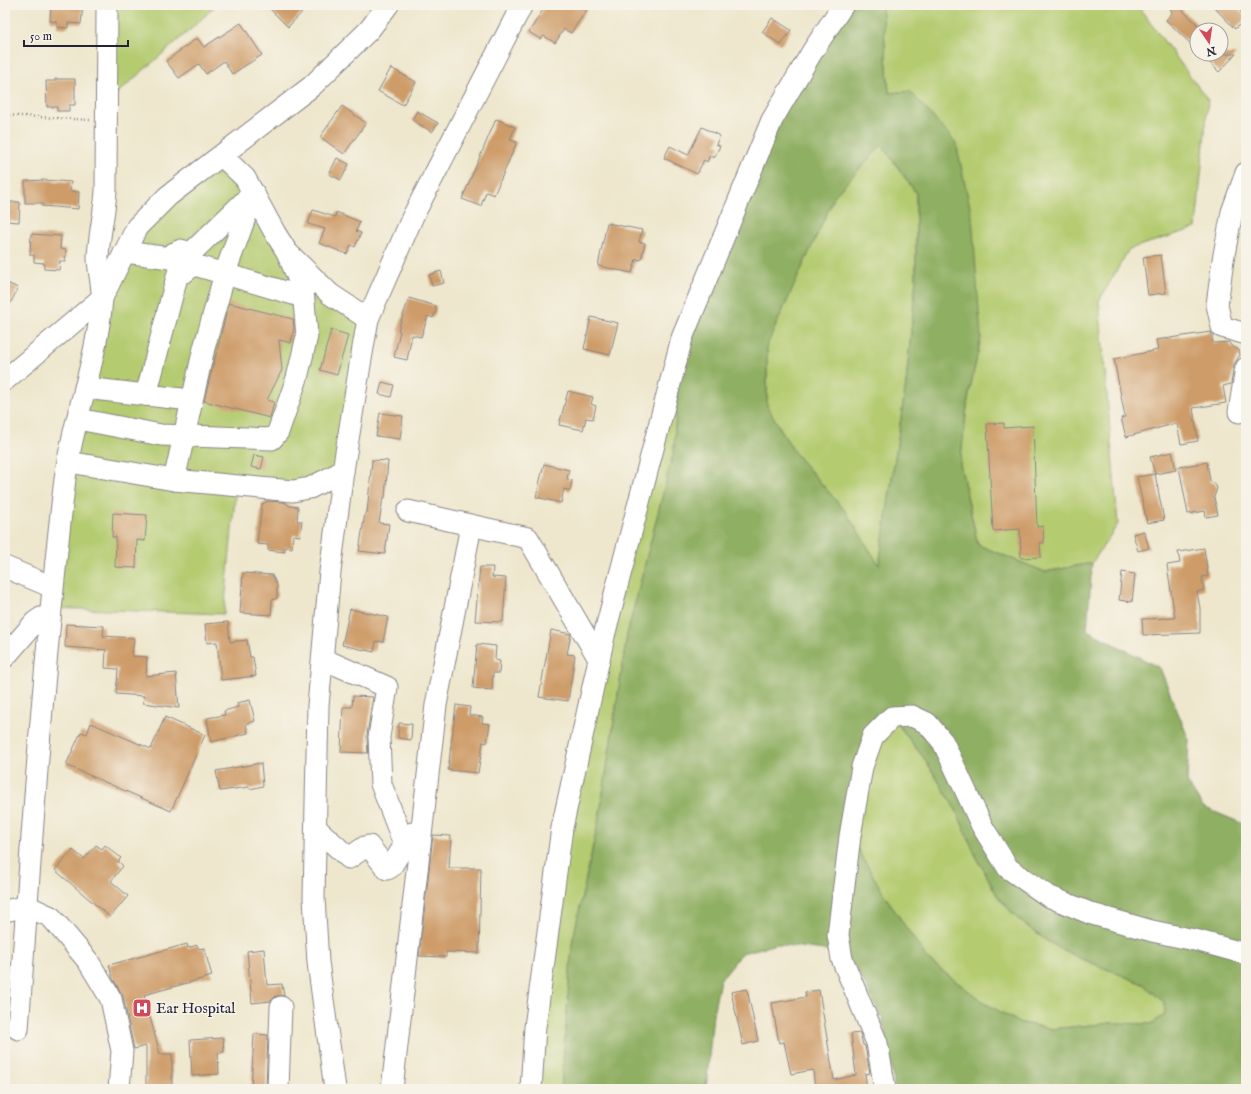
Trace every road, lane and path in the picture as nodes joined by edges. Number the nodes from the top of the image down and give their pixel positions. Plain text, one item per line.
1 (107, 5) edge
2 (388, 5) edge
3 (522, 5) edge
4 (843, 5) edge
5 (5, 115) edge
6 (107, 121) junction
7 (222, 156) junction
8 (1246, 173) edge
9 (254, 193) junction
10 (125, 252) junction
11 (287, 252) junction
12 (190, 259) junction
13 (225, 274) junction
14 (303, 297) junction
15 (102, 298) junction
16 (368, 319) junction
17 (1246, 334) edge
18 (1246, 368) edge
19 (5, 380) edge
20 (85, 388) junction
21 (146, 396) junction
22 (191, 400) junction
23 (1239, 412) dead end
24 (78, 419) junction
25 (185, 436) junction
26 (69, 462) junction
27 (343, 471) junction
28 (174, 480) junction
29 (408, 511) dead end
30 (471, 526) junction
31 (5, 567) edge
32 (52, 587) junction
33 (50, 617) junction
34 (5, 657) edge
35 (323, 659) junction
36 (599, 659) junction
37 (423, 816) junction
38 (316, 828) junction
39 (404, 844) junction
40 (27, 906) junction
41 (5, 911) edge
42 (1246, 954) edge
43 (281, 1007) dead end
44 (18, 1029) dead end
45 (119, 1089) edge
46 (278, 1089) edge
47 (335, 1089) edge
48 (392, 1089) edge
49 (531, 1089) edge
50 (885, 1089) edge

1 - 6 street
2 - 7 street
3 - 16 street
4 - 36 street
5 - 6 path
6 - 15 street
7 - 9 street
7 - 10 street
8 - 17 street
9 - 11 street
9 - 12 street
9 - 13 street
10 - 12 street
10 - 15 street
11 - 14 street
11 - 16 street
12 - 13 street
12 - 21 street
13 - 14 street
13 - 22 street
14 - 25 street
15 - 19 street
15 - 20 street
16 - 27 street
18 - 23 street
20 - 21 street
20 - 24 street
21 - 22 street
22 - 25 street
24 - 25 street
24 - 26 street
25 - 28 street
26 - 28 street
26 - 32 street
27 - 28 street
27 - 35 street
29 - 30 street
30 - 36 street
30 - 37 street
31 - 32 street
32 - 33 street
33 - 34 street
33 - 40 street
35 - 38 street
35 - 39 street
36 - 49 street
37 - 39 street
37 - 48 street
38 - 39 street
38 - 47 street
40 - 41 street
40 - 44 street
40 - 45 street
42 - 50 street
43 - 46 street

